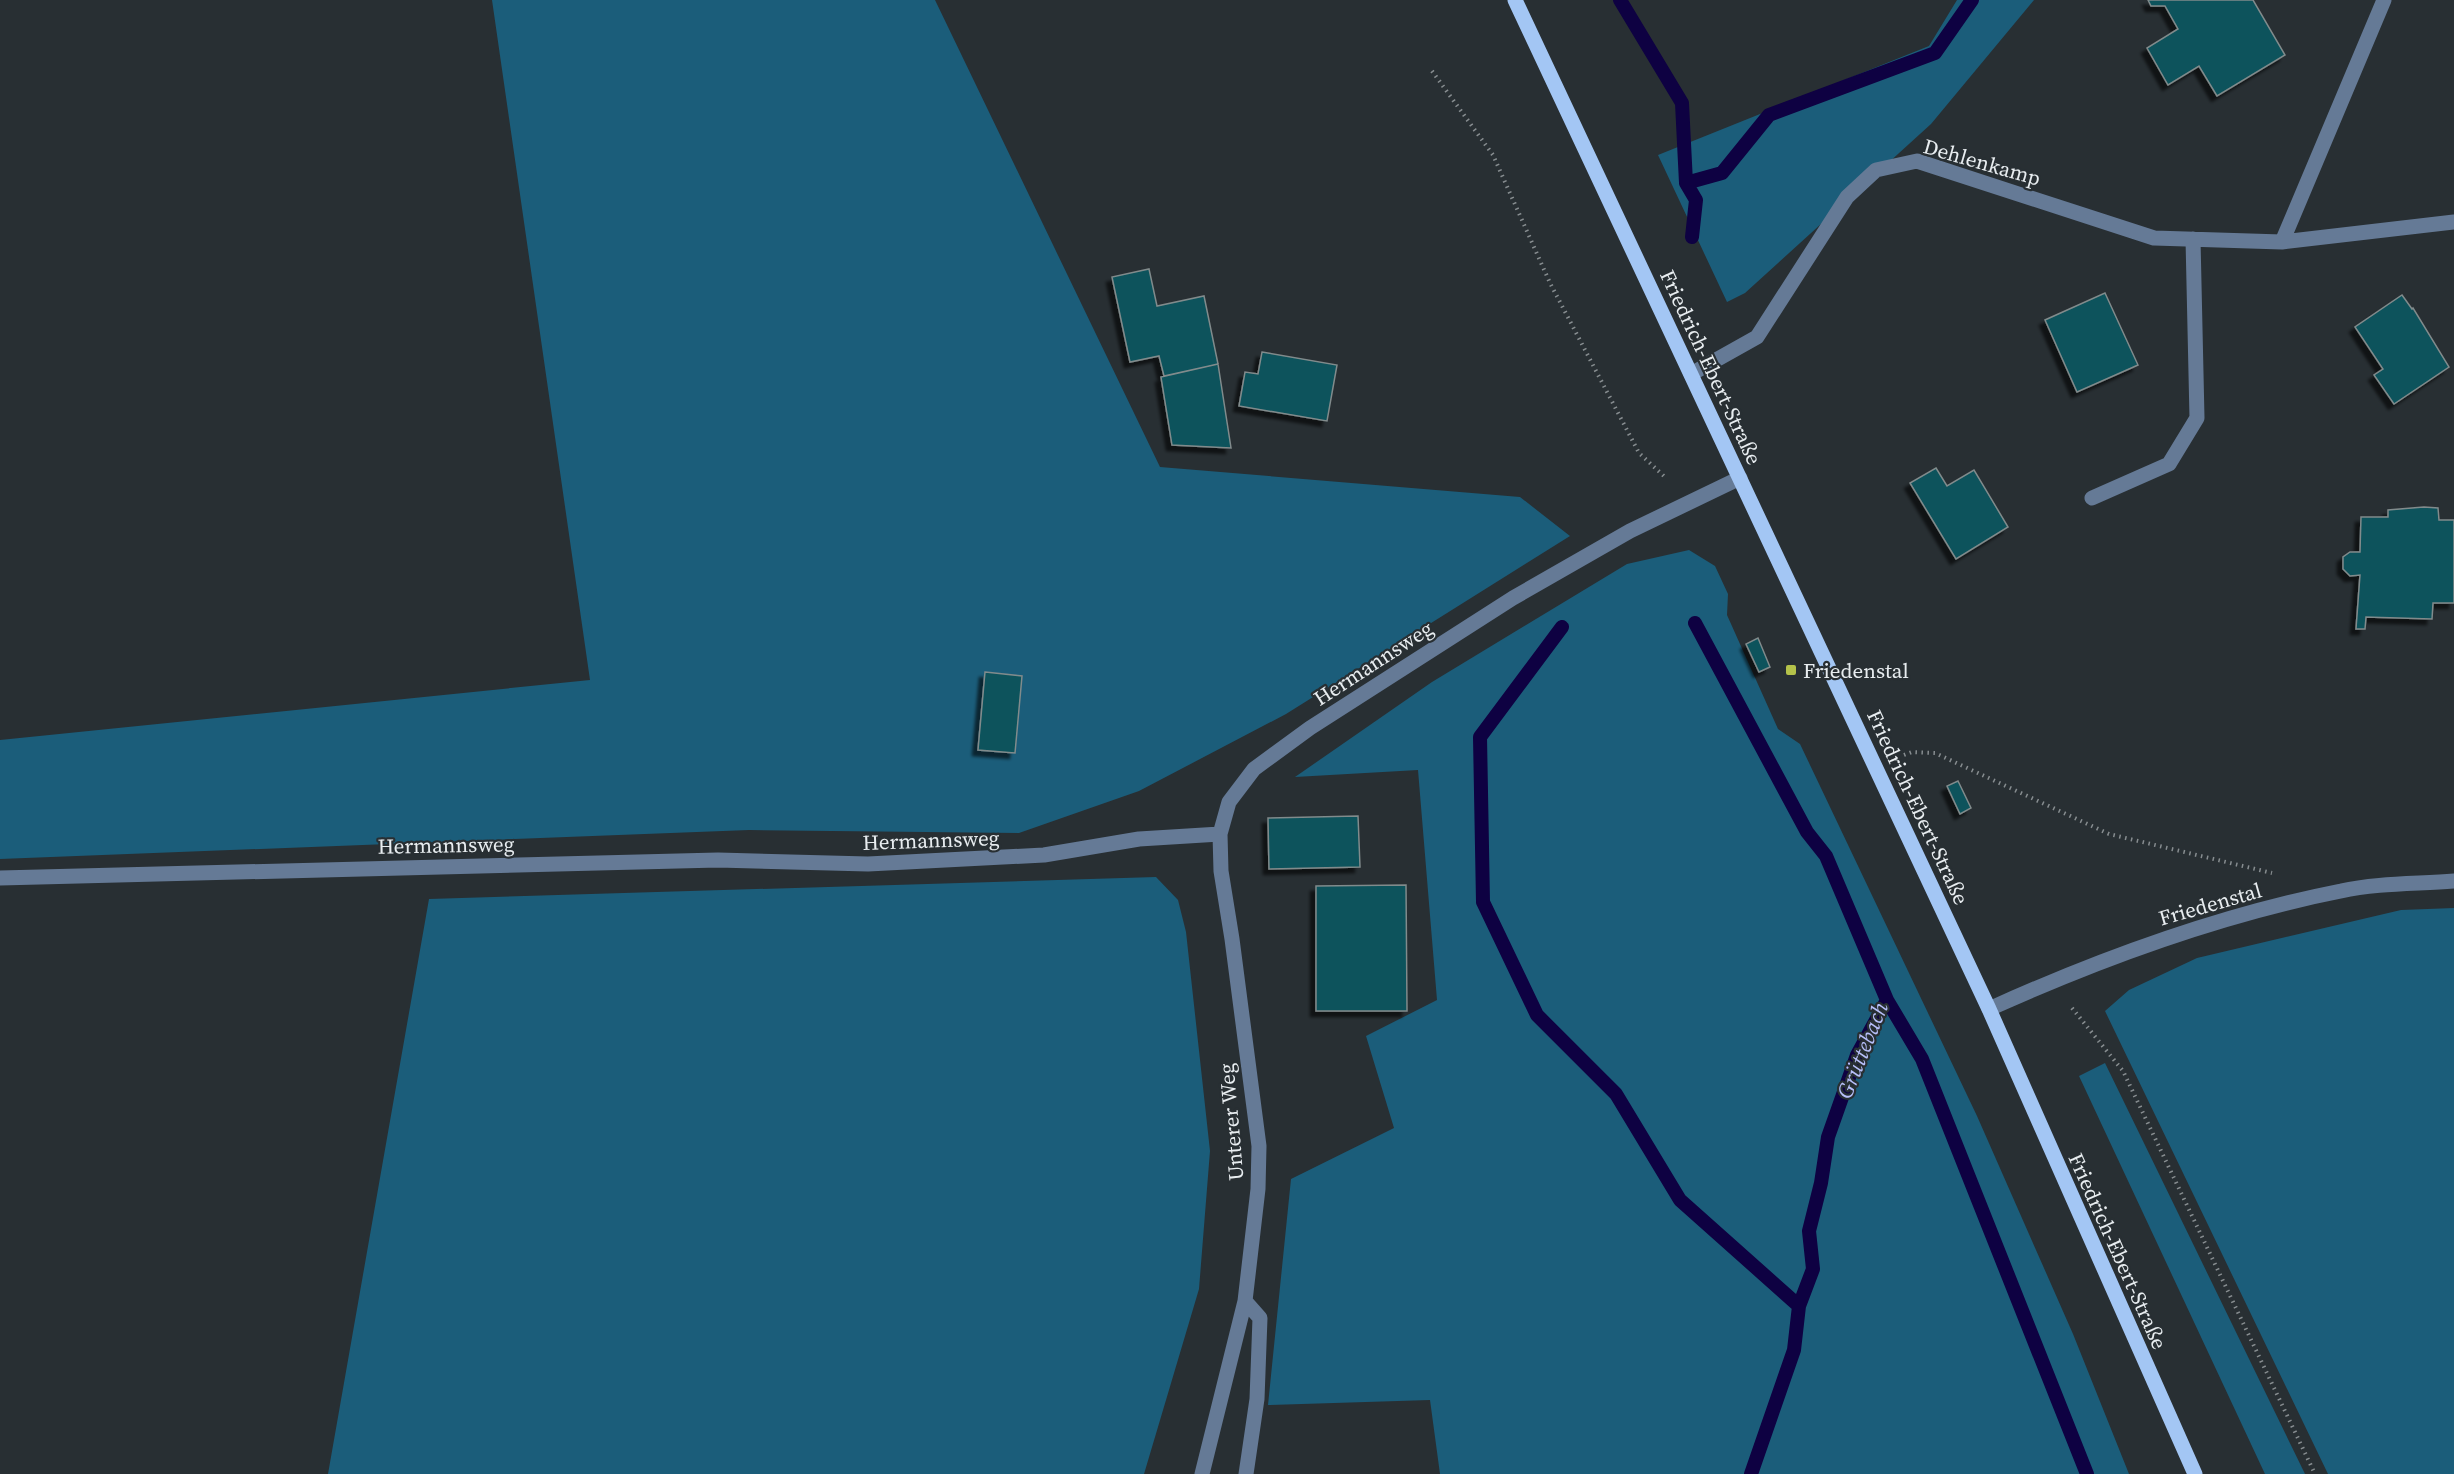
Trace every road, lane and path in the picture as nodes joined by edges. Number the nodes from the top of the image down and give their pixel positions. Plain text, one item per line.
1 (1515, 0) edge
2 (2384, 0) edge
3 (1432, 71) dead end
4 (2454, 222) edge
5 (2193, 239) junction
6 (2282, 242) junction
7 (1692, 374) junction
8 (1740, 478) junction
9 (2092, 498) dead end
10 (1691, 501) junction
11 (1875, 765) junction
12 (1220, 834) junction
13 (2273, 873) dead end
14 (0, 878) edge
15 (2454, 881) edge
16 (2051, 981) junction
17 (1989, 1009) junction
18 (1245, 1301) junction
19 (1202, 1474) edge
20 (1246, 1474) edge
21 (2195, 1474) edge
22 (2315, 1474) edge

1 - 7 main road, Friedrich-Ebert-Straße
2 - 6 street
3 - 10 path
4 - 6 street, Dehlenkamp
5 - 6 street, Dehlenkamp
5 - 7 street, Dehlenkamp
5 - 9 street
7 - 8 main road, Friedrich-Ebert-Straße
8 - 10 street, Hermannsweg
8 - 11 main road, Friedrich-Ebert-Straße
10 - 12 street, Hermannsweg
11 - 13 path
11 - 17 main road, Friedrich-Ebert-Straße
12 - 14 street, Hermannsweg
12 - 18 street, Unterer Weg
15 - 16 street, Friedenstal
16 - 17 street, Friedenstal
16 - 22 path
17 - 21 main road, Friedrich-Ebert-Straße
18 - 19 street, Unterer Weg
18 - 20 street

